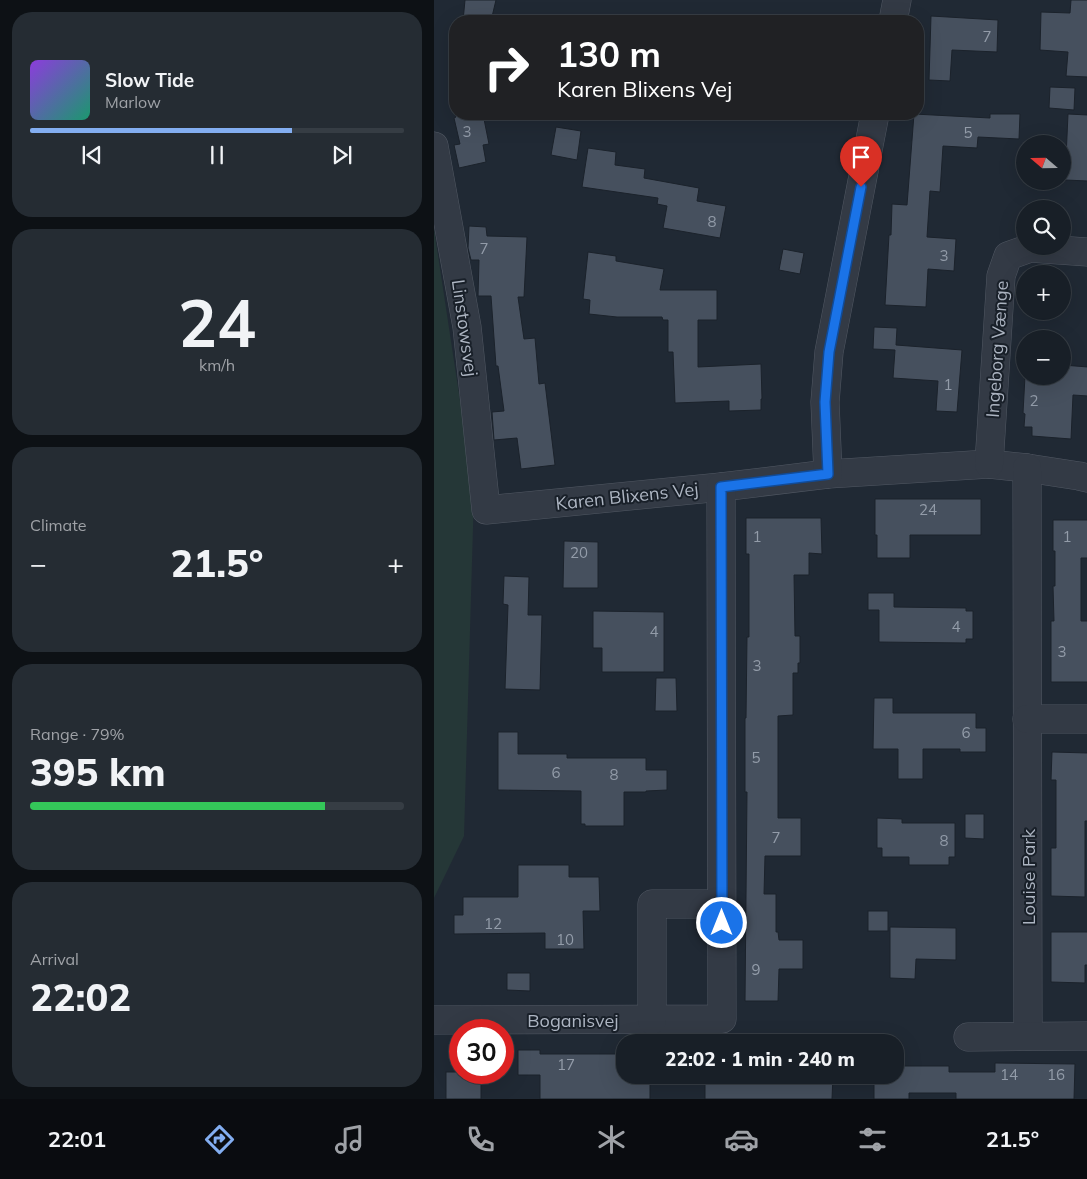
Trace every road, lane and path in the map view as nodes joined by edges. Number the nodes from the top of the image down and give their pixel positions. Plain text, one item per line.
1 (897, 0) edge
2 (894, 15) edge
3 (874, 120) edge
4 (434, 146) edge
5 (1087, 252) edge
6 (989, 464) junction
7 (1027, 468) junction
8 (828, 474) junction
9 (1087, 478) edge
10 (721, 487) junction
11 (486, 510) joint
12 (1027, 719) junction
13 (1087, 719) edge
14 (722, 904) junction
15 (434, 1020) edge
16 (652, 1020) junction
17 (1028, 1036) junction
18 (1087, 1036) edge
19 (968, 1037) dead end

1 - 2 street
3 - 8 street
4 - 11 street, Linstowsvej
5 - 6 street, Ingeborg Vænge
6 - 7 street, Karen Blixens Vej
6 - 8 street, Karen Blixens Vej
7 - 9 street, Karen Blixens Vej
7 - 12 street, Louise Park
8 - 10 street, Karen Blixens Vej
10 - 11 street, Karen Blixens Vej
10 - 14 street, Boganisvej
12 - 13 street
12 - 17 street, Louise Park
14 - 16 street, Boganisvej
14 - 16 street
15 - 16 street, Boganisvej
17 - 18 street
17 - 19 street

